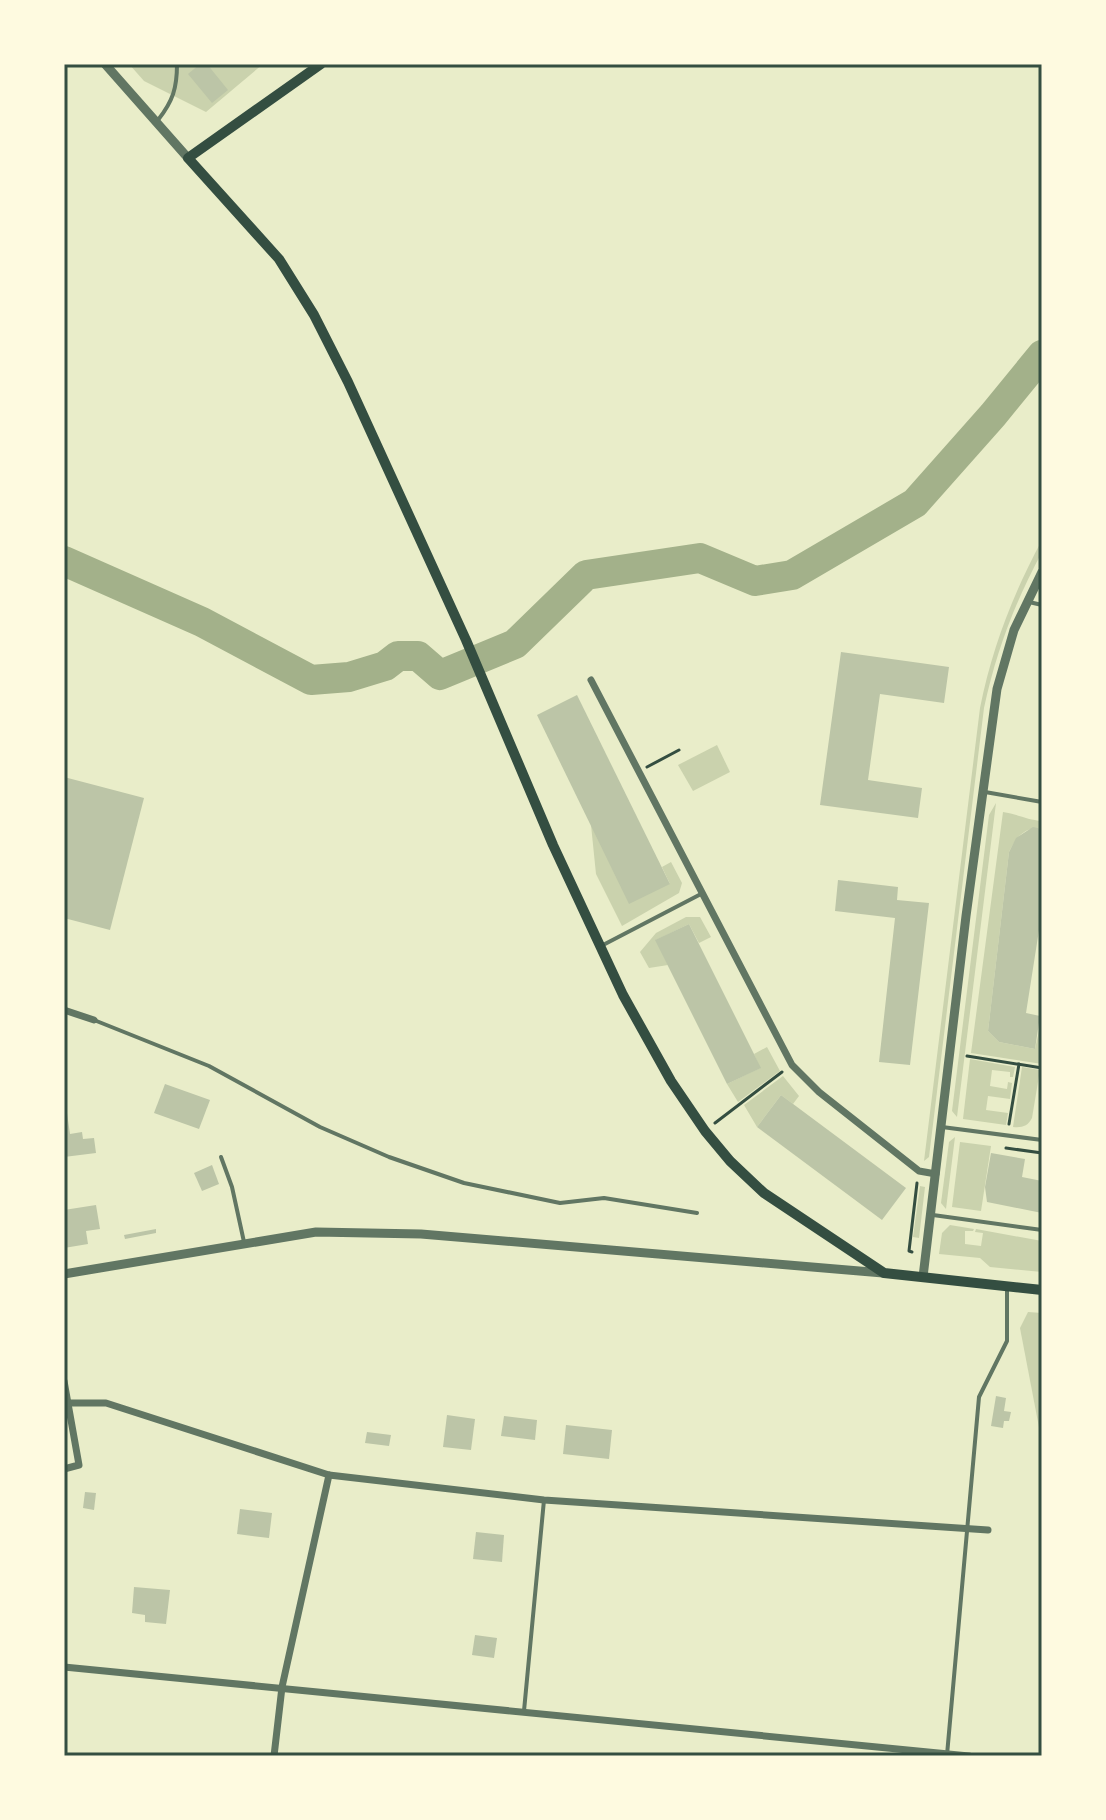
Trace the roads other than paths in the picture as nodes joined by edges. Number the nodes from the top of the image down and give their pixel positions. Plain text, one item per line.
1 (105, 64) edge
2 (177, 64) edge
3 (321, 64) edge
4 (156, 122) junction
5 (188, 158) junction
6 (1042, 572) edge
7 (1026, 601) junction
8 (1042, 605) edge
9 (591, 680) dead end
10 (982, 792) junction
11 (1042, 802) edge
12 (701, 894) junction
13 (601, 946) junction
14 (64, 1010) edge
15 (94, 1020) joint
16 (942, 1127) junction
17 (1042, 1138) edge
18 (221, 1157) dead end
19 (936, 1174) junction
20 (697, 1213) dead end
21 (931, 1214) junction
22 (1042, 1230) edge
23 (244, 1242) junction
24 (884, 1273) junction
25 (64, 1274) edge
26 (923, 1277) junction
27 (1007, 1285) junction
28 (1042, 1290) edge
29 (64, 1381) edge
30 (68, 1403) junction
31 (64, 1469) edge
32 (329, 1475) junction
33 (544, 1500) junction
34 (969, 1529) junction
35 (988, 1530) dead end
36 (64, 1667) edge
37 (282, 1687) junction
38 (524, 1711) junction
39 (947, 1755) edge
40 (274, 1756) edge
41 (969, 1756) edge

1 - 4 street
2 - 4 lane
3 - 5 main road
4 - 5 street
5 - 13 main road
6 - 7 street
7 - 8 lane
7 - 10 street
9 - 12 street
10 - 11 lane
10 - 16 street
12 - 13 lane
12 - 19 street
13 - 24 main road
14 - 15 street
15 - 20 lane
16 - 17 lane
16 - 19 street
18 - 23 lane
19 - 21 street
21 - 22 lane
21 - 26 street
23 - 24 street
23 - 25 street
24 - 26 main road
26 - 27 main road
27 - 28 main road
27 - 34 lane
29 - 30 street
30 - 31 street
30 - 32 street
32 - 33 street
32 - 37 street
33 - 34 street
33 - 38 lane
34 - 35 street
34 - 39 lane
36 - 37 street
37 - 38 street
37 - 40 street
38 - 39 street
39 - 41 street

